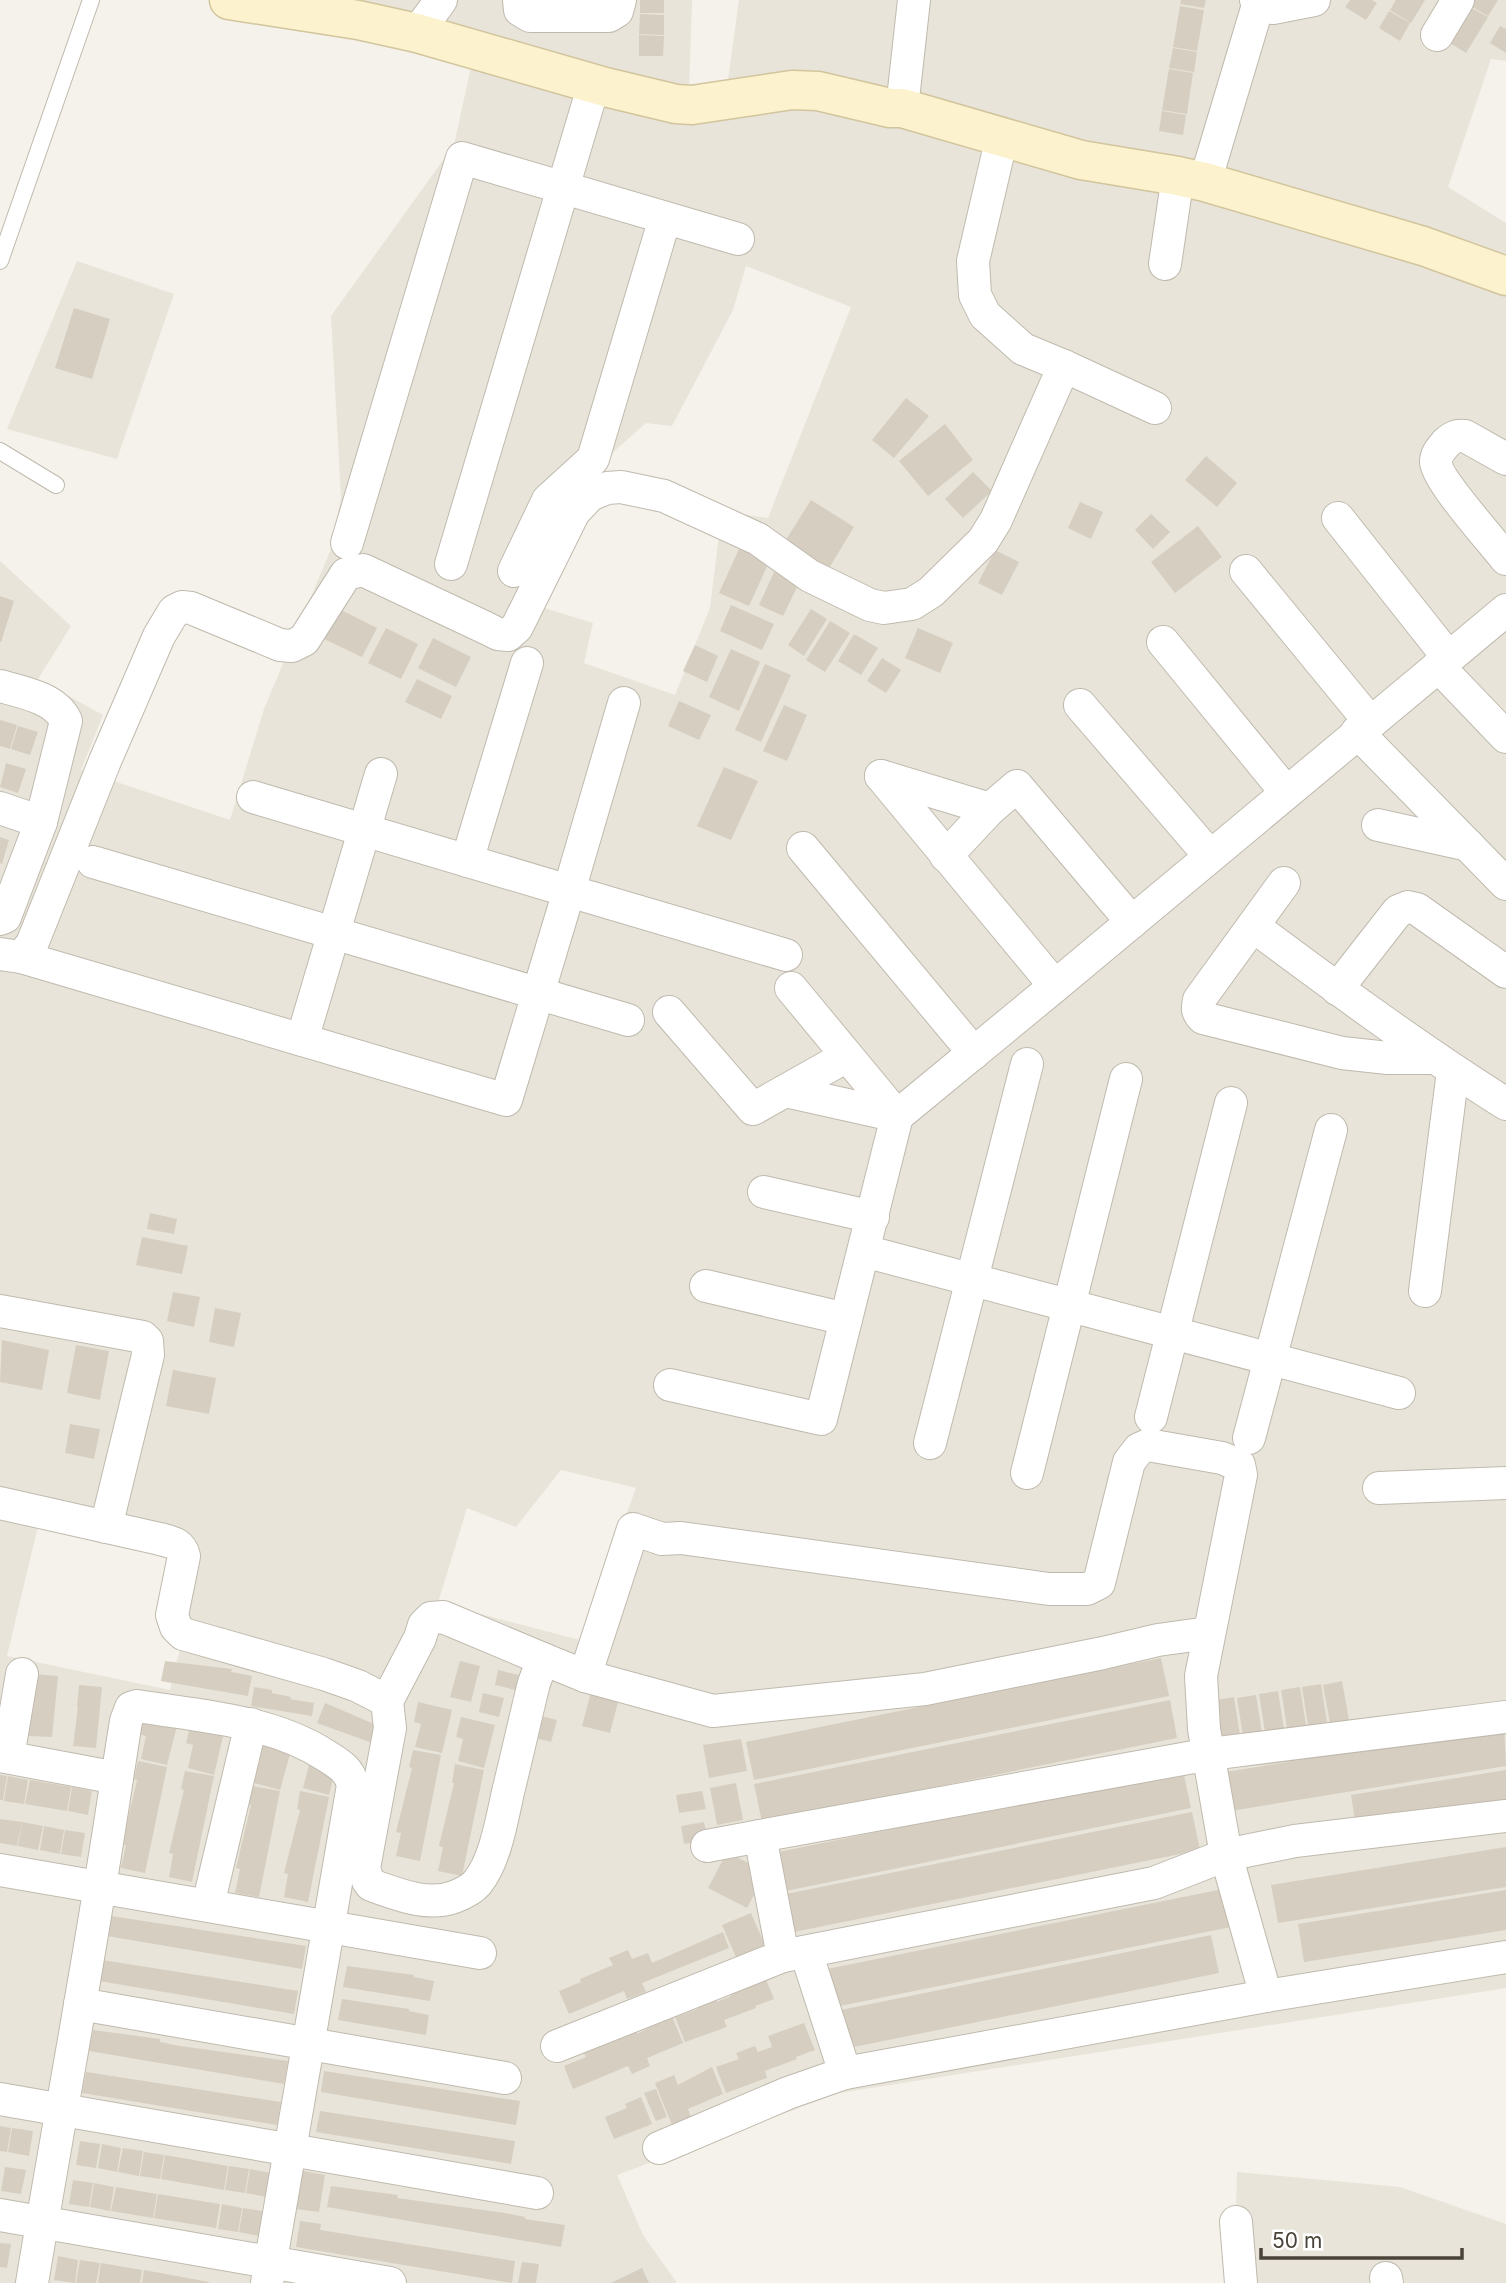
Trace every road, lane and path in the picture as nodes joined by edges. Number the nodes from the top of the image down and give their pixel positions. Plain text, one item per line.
1 (91, 0) edge
2 (229, 0) edge
3 (441, 0) edge
4 (519, 0) edge
5 (620, 0) edge
6 (914, 0) edge
7 (1314, 0) edge
8 (1458, 0) edge
9 (1257, 2) edge
10 (417, 33) junction
11 (1437, 35) dead end
12 (594, 84) junction
13 (902, 108) junction
14 (1002, 137) junction
15 (1192, 179) junction
16 (563, 188) junction
17 (665, 218) junction
18 (738, 239) dead end
19 (0, 261) edge
20 (1165, 264) dead end
21 (1506, 276) edge
22 (1064, 366) junction
23 (1155, 408) dead end
24 (0, 451) edge
25 (1506, 458) edge
26 (56, 485) dead end
27 (1338, 518) dead end
28 (347, 543) dead end
29 (1506, 559) edge
30 (451, 564) dead end
31 (514, 571) dead end
32 (1246, 571) dead end
33 (1506, 610) edge
34 (1163, 642) dead end
35 (1443, 662) junction
36 (527, 663) dead end
37 (0, 686) edge
38 (625, 703) dead end
39 (1080, 705) dead end
40 (1364, 727) junction
41 (1506, 737) edge
42 (381, 774) dead end
43 (1286, 792) junction
44 (253, 797) dead end
45 (0, 808) edge
46 (990, 809) junction
47 (41, 822) junction
48 (1378, 825) dead end
49 (364, 830) junction
50 (1468, 845) junction
51 (803, 848) dead end
52 (946, 856) junction
53 (1210, 856) junction
54 (467, 861) junction
55 (93, 862) dead end
56 (1284, 883) dead end
57 (1506, 884) edge
58 (569, 891) junction
59 (0, 919) edge
60 (1132, 922) junction
61 (1253, 926) junction
62 (334, 933) junction
63 (786, 955) dead end
64 (10, 956) edge
65 (1506, 972) edge
66 (1055, 986) junction
67 (790, 988) dead end
68 (1337, 989) junction
69 (538, 993) junction
70 (669, 1012) dead end
71 (628, 1020) dead end
72 (302, 1040) junction
73 (974, 1053) junction
74 (847, 1056) junction
75 (1444, 1064) junction
76 (1027, 1065) dead end
77 (1126, 1079) dead end
78 (785, 1091) junction
79 (1230, 1103) dead end
80 (1506, 1104) edge
81 (897, 1116) junction
82 (1331, 1130) dead end
83 (764, 1192) dead end
84 (873, 1217) junction
85 (864, 1251) junction
86 (972, 1280) junction
87 (706, 1286) dead end
88 (1424, 1291) dead end
89 (1069, 1305) junction
90 (0, 1311) edge
91 (846, 1319) junction
92 (1173, 1333) junction
93 (1270, 1359) junction
94 (670, 1385) dead end
95 (1399, 1393) dead end
96 (1152, 1417) dead end
97 (1249, 1438) dead end
98 (930, 1443) dead end
99 (1027, 1473) dead end
100 (1506, 1483) edge
101 (1379, 1488) dead end
102 (0, 1503) edge
103 (106, 1527) junction
104 (1208, 1633) junction
105 (543, 1659) junction
106 (22, 1674) dead end
107 (585, 1676) junction
108 (387, 1701) junction
109 (1506, 1717) edge
110 (251, 1724) junction
111 (1210, 1754) junction
112 (4, 1757) edge
113 (117, 1778) junction
114 (1506, 1816) edge
115 (760, 1836) junction
116 (707, 1846) dead end
117 (1226, 1855) junction
118 (0, 1870) edge
119 (101, 1887) junction
120 (208, 1905) junction
121 (329, 1927) junction
122 (480, 1953) dead end
123 (794, 1954) junction
124 (1506, 1957) edge
125 (1266, 1996) junction
126 (80, 2004) junction
127 (308, 2044) junction
128 (557, 2046) dead end
129 (845, 2073) junction
130 (505, 2078) dead end
131 (0, 2099) edge
132 (60, 2109) junction
133 (659, 2148) dead end
134 (289, 2150) junction
135 (537, 2193) dead end
136 (0, 2215) edge
137 (42, 2222) junction
138 (1236, 2222) dead end
139 (268, 2273) edge
140 (32, 2283) edge
141 (390, 2283) edge
142 (1241, 2283) edge

1 - 19 lane
2 - 10 street
3 - 10 street
4 - 5 street
6 - 13 street
7 - 9 street
8 - 11 street
9 - 15 street
10 - 12 street
12 - 13 street
12 - 16 street
13 - 14 street
14 - 15 street
14 - 22 street
15 - 20 street
15 - 21 street
16 - 17 street
16 - 28 street
16 - 30 street
17 - 18 street
17 - 31 street
22 - 23 street
22 - 64 street
24 - 26 lane
25 - 29 street
27 - 35 street
32 - 40 street
33 - 35 street
34 - 43 street
35 - 40 street
35 - 41 street
36 - 54 street
37 - 47 street
38 - 58 street
39 - 53 street
40 - 43 street
40 - 50 street
42 - 49 street
43 - 53 street
44 - 49 street
45 - 47 street
46 - 52 street
46 - 52 street
46 - 60 street
47 - 59 street
48 - 50 street
49 - 54 street
49 - 62 street
50 - 57 street
51 - 73 street
52 - 66 street
53 - 60 street
54 - 58 street
55 - 62 street
56 - 61 street
58 - 63 street
58 - 69 street
60 - 66 street
61 - 68 street
61 - 75 street
62 - 69 street
62 - 72 street
64 - 72 street
65 - 68 street
66 - 73 street
67 - 74 street
68 - 75 street
69 - 71 street
69 - 72 street
70 - 78 street
73 - 81 street
74 - 78 street
74 - 81 street
75 - 80 street
75 - 88 street
76 - 86 street
77 - 89 street
78 - 81 street
79 - 92 street
81 - 84 street
82 - 93 street
83 - 84 street
84 - 85 street
85 - 86 street
85 - 91 street
86 - 89 street
86 - 98 street
87 - 91 street
89 - 92 street
89 - 99 street
90 - 103 street
91 - 94 street
92 - 93 street
92 - 96 street
93 - 95 street
93 - 97 street
100 - 101 street
102 - 103 street
103 - 108 street
104 - 107 street
104 - 107 street
104 - 111 street
105 - 107 street
105 - 108 street
105 - 108 street
106 - 112 street
109 - 111 street
110 - 113 street
110 - 120 street
110 - 121 street
111 - 115 street
111 - 117 street
112 - 113 street
113 - 119 street
114 - 117 street
115 - 116 street
115 - 123 street
117 - 123 street
117 - 125 street
118 - 119 street
119 - 120 street
119 - 126 street
120 - 121 street
121 - 122 street
121 - 127 street
123 - 128 street
123 - 129 street
124 - 125 street
125 - 129 street
126 - 127 street
126 - 132 street
127 - 130 street
127 - 134 street
129 - 133 street
131 - 132 street
132 - 134 street
132 - 137 street
134 - 135 street
134 - 139 street
136 - 137 street
137 - 139 street
137 - 140 street
138 - 142 street
139 - 141 street

